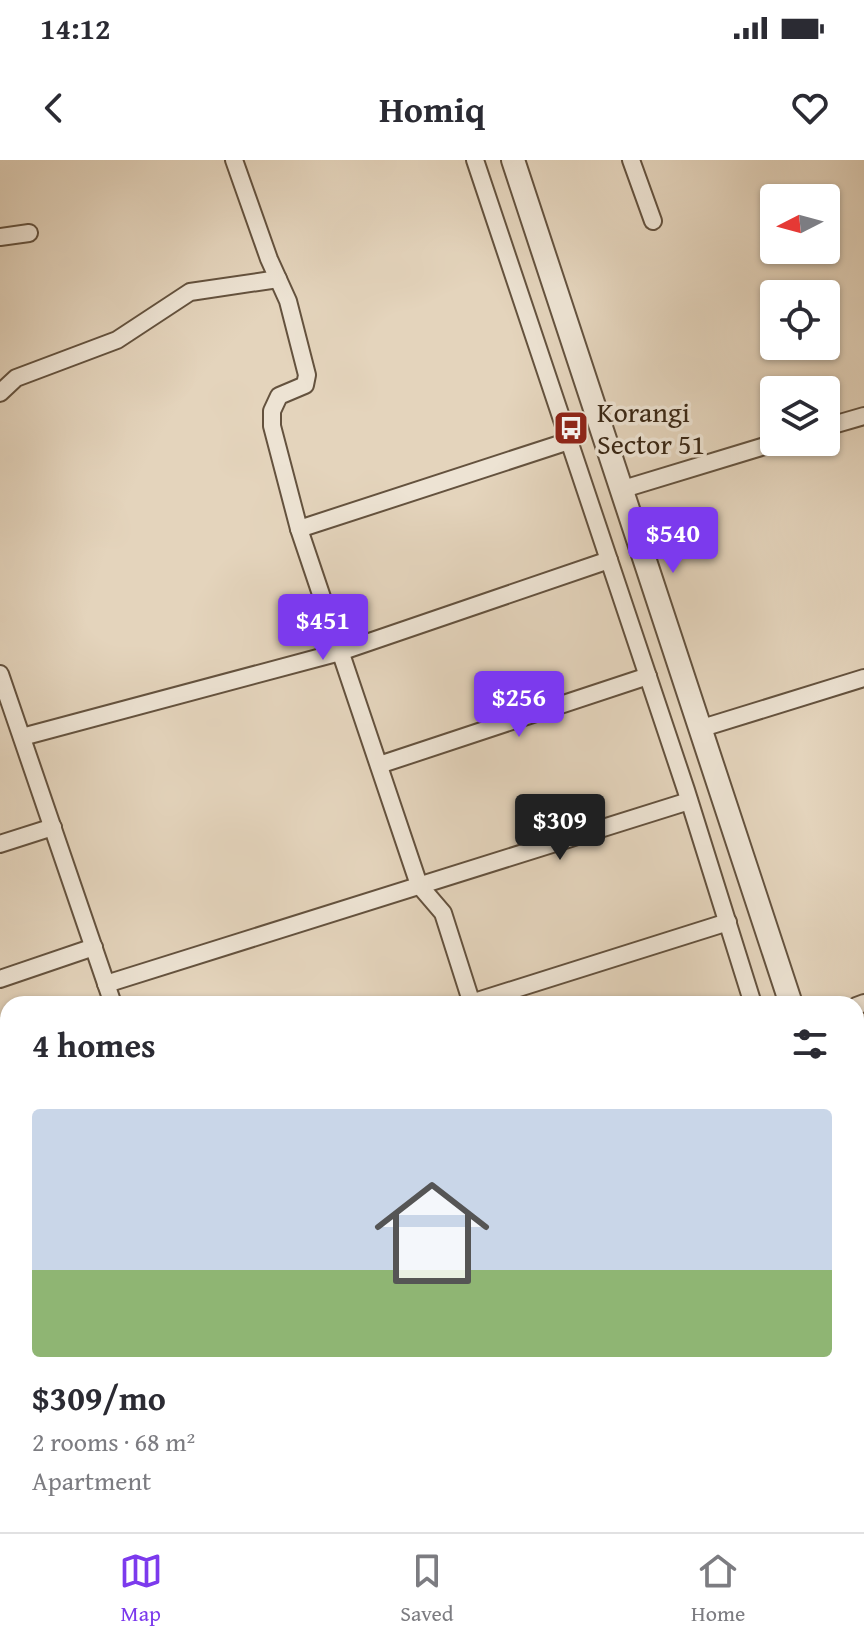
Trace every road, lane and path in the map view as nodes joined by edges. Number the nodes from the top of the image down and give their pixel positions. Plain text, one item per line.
1 (234, 160) edge
2 (475, 160) edge
3 (513, 160) edge
4 (631, 160) edge
5 (653, 221) dead end
6 (29, 233) dead end
7 (0, 237) edge
8 (278, 279) junction
9 (0, 393) edge
10 (864, 416) edge
11 (840, 423) edge
12 (569, 441) junction
13 (760, 447) edge
14 (620, 490) junction
15 (299, 529) junction
16 (609, 560) junction
17 (340, 652) junction
18 (0, 674) edge
19 (648, 676) junction
20 (864, 678) edge
21 (7, 716) edge
22 (699, 729) junction
23 (22, 737) junction
24 (379, 765) junction
25 (689, 801) junction
26 (53, 827) junction
27 (0, 844) edge
28 (419, 885) junction
29 (728, 922) junction
30 (94, 947) junction
31 (0, 979) edge
32 (106, 984) junction
33 (110, 996) edge
34 (469, 996) edge
35 (496, 996) edge
36 (751, 996) edge
37 (788, 996) edge

1 - 8 street
2 - 12 street
3 - 14 street
4 - 5 street
6 - 7 street
8 - 9 street
8 - 15 street
10 - 11 street
12 - 15 street
12 - 16 street
13 - 14 street
14 - 22 street
15 - 17 street
16 - 17 street
16 - 19 street
17 - 23 street
17 - 24 street
18 - 21 street
19 - 24 street
19 - 25 street
20 - 22 street
21 - 23 street
22 - 37 street
23 - 26 street
24 - 28 street
25 - 28 street
25 - 29 street
26 - 27 street
26 - 30 street
28 - 32 street
28 - 34 street
29 - 35 street
29 - 36 street
30 - 31 street
30 - 32 street
32 - 33 street

